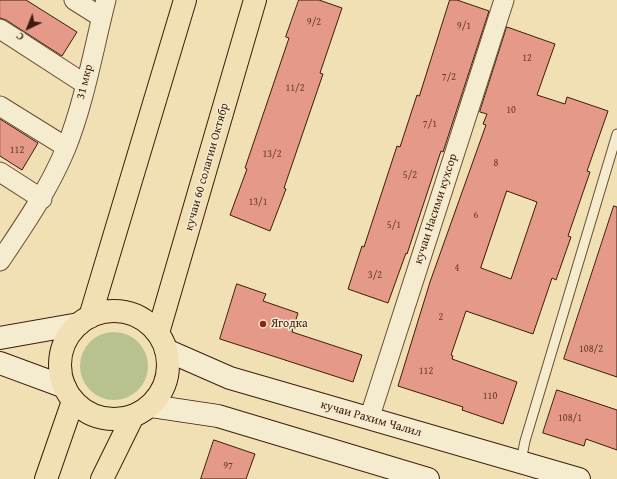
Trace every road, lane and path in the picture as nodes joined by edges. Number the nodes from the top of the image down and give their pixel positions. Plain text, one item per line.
1 (74, 0) edge
2 (185, 0) edge
3 (255, 0) edge
4 (504, 0) edge
5 (104, 9) edge
6 (0, 29) edge
7 (85, 84) junction
8 (0, 106) edge
9 (617, 134) edge
10 (66, 147) junction
11 (0, 172) edge
12 (42, 199) junction
13 (0, 261) edge
14 (84, 320) junction
15 (0, 338) edge
16 (162, 342) junction
17 (0, 363) edge
18 (69, 394) junction
19 (142, 411) junction
20 (369, 418) junction
21 (521, 461) junction
22 (385, 473) edge
23 (46, 479) edge
24 (102, 479) edge
25 (428, 479) edge
26 (579, 479) edge

1 - 5 street, 31 мкр
2 - 14 highway
3 - 16 highway, кучаи 60 солагии Октябр
4 - 20 street, кучаи Насими кухсор
5 - 7 street, 31 мкр
6 - 7 street
7 - 10 street, 31 мкр
8 - 10 street
9 - 21 lane
10 - 12 street, 31 мкр
11 - 12 street
12 - 13 street, 31 мкр
14 - 15 main road
14 - 16 highway
14 - 18 highway
16 - 19 highway
16 - 20 main road, кучаи Рахим Чалил
17 - 18 main road
18 - 19 highway
18 - 23 highway
19 - 22 main road
19 - 24 highway
20 - 21 main road, кучаи Рахим Чалил
21 - 26 main road, кучаи Рахим Чалил
22 - 25 main road

